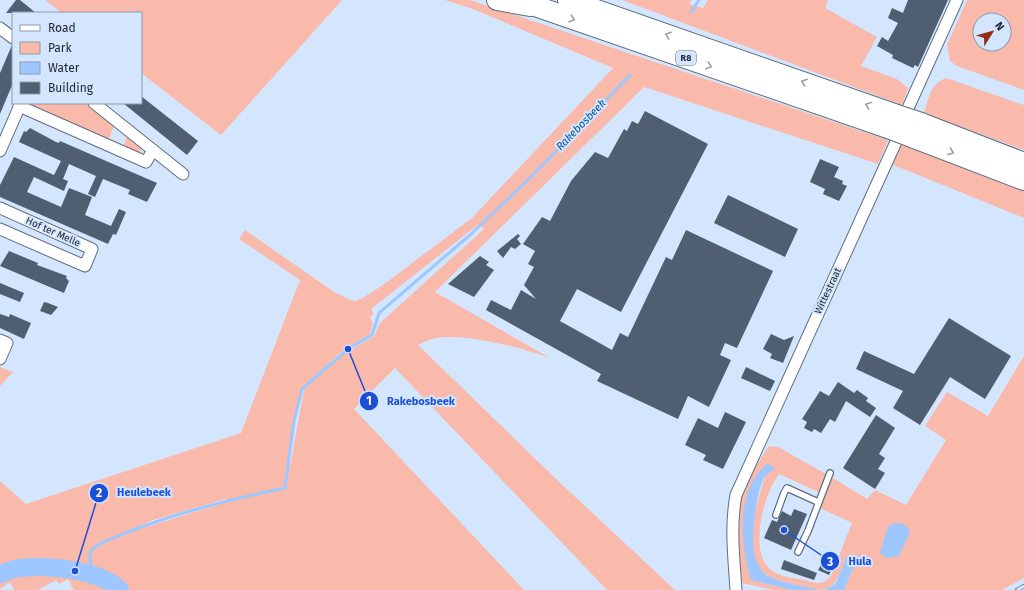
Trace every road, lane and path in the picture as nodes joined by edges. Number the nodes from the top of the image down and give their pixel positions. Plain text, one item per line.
1 (497, 0) edge
2 (568, 0) edge
3 (957, 0) edge
4 (527, 3) edge
5 (0, 28) edge
6 (12, 37) edge
7 (20, 104) edge
8 (95, 104) edge
9 (891, 121) junction
10 (918, 131) junction
11 (152, 150) junction
12 (0, 151) edge
13 (1024, 163) edge
14 (183, 174) dead end
15 (1024, 180) edge
16 (0, 208) edge
17 (0, 229) edge
18 (0, 340) edge
19 (0, 359) edge
20 (830, 473) dead end
21 (818, 502) junction
22 (776, 515) dead end
23 (798, 552) dead end
24 (736, 590) edge

1 - 4 highway, R8
9 -> 2 highway, R8
3 - 24 street, Wittestraat
4 -> 9 highway, R8
5 - 6 street
7 - 11 street
7 - 12 street
8 - 11 street
9 - 10 highway, R8, bridge
10 - 13 highway, R8
10 -> 15 highway, R8
11 - 14 street
16 - 17 street, Hof ter Melle
18 - 19 street
20 - 21 lane
21 - 22 lane
21 - 23 lane

